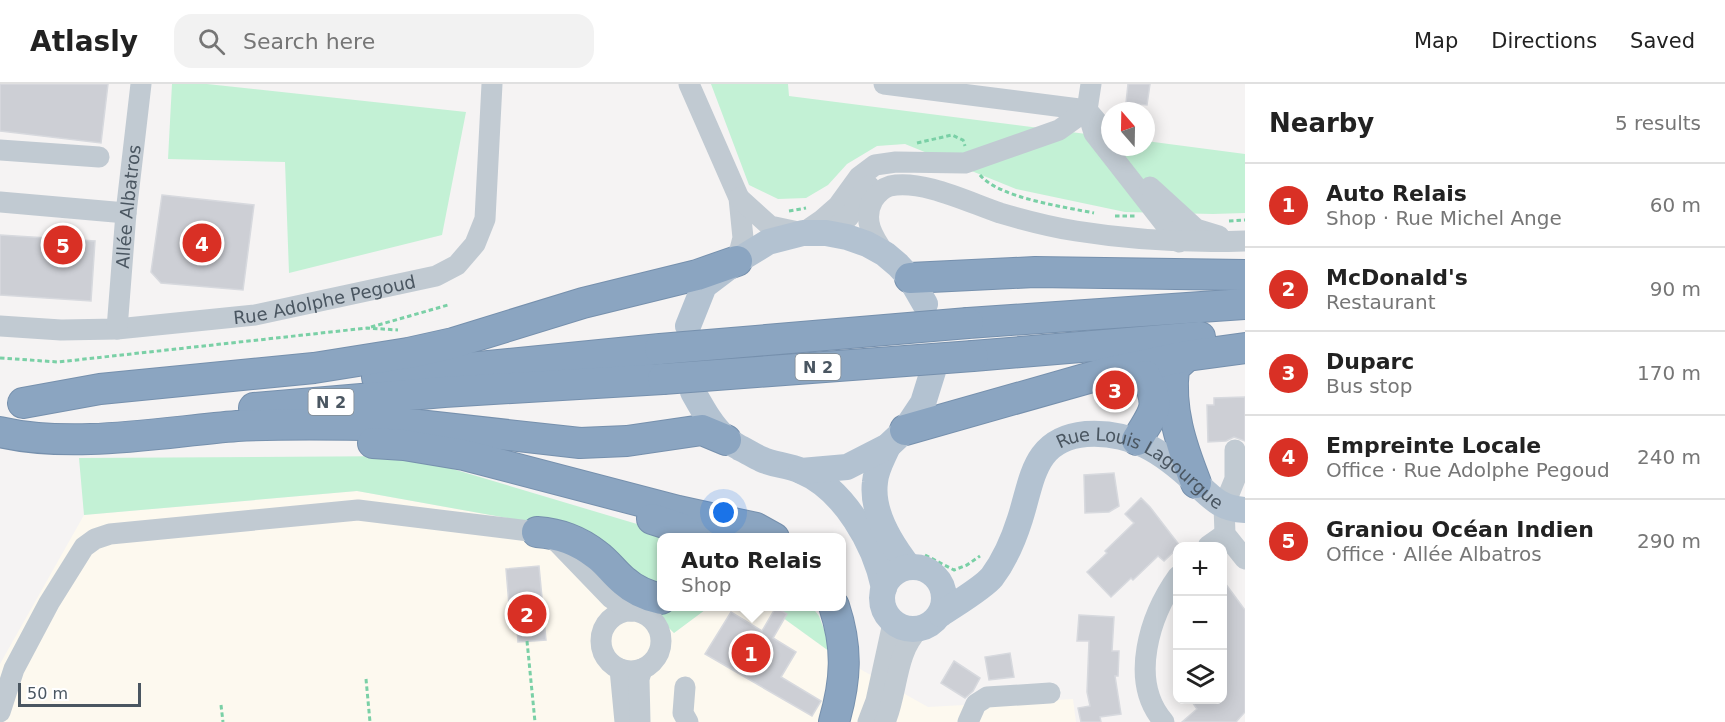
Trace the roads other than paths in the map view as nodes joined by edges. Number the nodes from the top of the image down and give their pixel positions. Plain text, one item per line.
1 (141, 84) edge
2 (492, 84) edge
3 (689, 84) edge
4 (884, 84) edge
5 (1091, 84) edge
6 (1087, 110) junction
7 (1101, 126) edge
8 (0, 150) edge
9 (1125, 156) edge
10 (99, 157) dead end
11 (951, 195) junction
12 (739, 198) junction
13 (0, 202) edge
14 (126, 213) junction
15 (814, 233) junction
16 (1242, 241) edge
17 (1179, 242) junction
18 (885, 254) junction
19 (737, 261) junction
20 (1245, 274) edge
21 (910, 278) junction
22 (925, 304) dead end
23 (1245, 304) edge
24 (0, 326) edge
25 (688, 326) dead end
26 (117, 329) junction
27 (1245, 333) edge
28 (1245, 348) edge
29 (1187, 356) junction
30 (1139, 366) junction
31 (933, 371) dead end
32 (693, 392) dead end
33 (12, 404) edge
34 (0, 431) edge
35 (148, 434) junction
36 (897, 439) junction
37 (726, 440) junction
38 (1137, 440) junction
39 (1235, 450) dead end
40 (801, 471) junction
41 (1196, 483) junction
42 (581, 487) junction
43 (1234, 508) edge
44 (537, 532) junction
45 (687, 533) edge
46 (764, 533) edge
47 (1216, 540) edge
48 (1003, 559) junction
49 (1245, 559) edge
50 (909, 567) junction
51 (936, 577) junction
52 (1173, 583) edge
53 (884, 588) junction
54 (657, 598) edge
55 (631, 611) junction
56 (836, 611) edge
57 (940, 614) junction
58 (893, 623) junction
59 (919, 629) junction
60 (620, 669) junction
61 (642, 669) junction
62 (685, 687) dead end
63 (1050, 693) dead end
64 (0, 712) edge
65 (625, 722) edge
66 (640, 722) edge
67 (688, 722) edge
68 (834, 722) edge
69 (868, 722) edge
70 (885, 722) edge
71 (968, 722) edge
72 (1164, 722) edge

1 - 14 street, Allée Albatros
2 - 26 street, Rue Adolphe Pegoud
3 - 12 street
4 - 6 street
5 - 6 street
6 - 7 street
6 - 15 street
6 - 17 street
8 - 10 street
9 - 16 street
11 - 15 street
11 - 17 street
11 - 18 street
12 - 15 street
12 - 19 street
13 - 14 street
14 - 26 street, Allée Albatros
15 - 18 main road
15 - 19 main road
16 - 17 street
18 - 21 main road
19 - 25 main road
19 - 33 highway
20 - 21 highway
21 - 22 main road
23 - 33 highway, N 2, bridge
24 - 26 street, Rue Adolphe Pegoud
27 - 34 highway, N 2, bridge
28 - 29 highway
29 - 30 highway
29 - 41 highway
30 - 36 highway
30 - 38 highway
31 - 36 main road
32 - 37 main road
34 - 35 highway
35 - 37 highway
35 - 42 highway
36 - 40 main road
36 - 50 main road
37 - 40 main road
38 - 41 main road, Rue Louis Lagourgue
38 - 48 main road, Rue Louis Lagourgue
39 - 43 street
40 - 53 main road
41 - 43 main road, Rue Louis Lagourgue
42 - 45 highway
42 - 46 highway
43 - 47 street
44 - 54 highway
44 - 55 street
44 - 64 street
47 - 49 street
48 - 51 main road
48 - 57 main road, Rue Louis Lagourgue
50 - 51 main road
50 - 53 main road
51 - 57 main road
52 - 72 street
53 - 58 main road
55 - 60 street
55 - 61 street
56 - 68 highway
57 - 59 main road
58 - 59 main road
58 - 69 street
59 - 70 street
60 - 61 street
60 - 65 street
61 - 66 street
62 - 67 street
63 - 71 street

